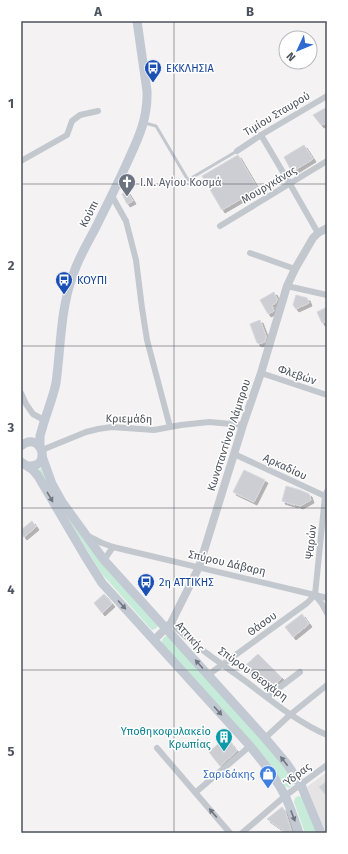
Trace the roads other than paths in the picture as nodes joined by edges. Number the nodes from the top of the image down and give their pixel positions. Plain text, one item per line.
1 (137, 21) edge
2 (327, 96) edge
3 (98, 111) dead end
4 (144, 123) junction
5 (261, 135) junction
6 (237, 151) joint
7 (327, 160) edge
8 (21, 161) edge
9 (290, 184) junction
10 (112, 196) junction
11 (220, 226) dead end
12 (327, 228) edge
13 (318, 233) junction
14 (250, 253) dead end
15 (295, 269) junction
16 (287, 286) junction
17 (327, 295) edge
18 (261, 373) junction
19 (21, 393) edge
20 (327, 395) edge
21 (44, 420) junction
22 (243, 425) junction
23 (170, 427) junction
24 (23, 444) edge
25 (41, 451) junction
26 (234, 454) junction
27 (24, 465) edge
28 (326, 495) edge
29 (85, 534) junction
30 (113, 547) junction
31 (104, 560) junction
32 (199, 567) junction
33 (315, 595) junction
34 (327, 598) edge
35 (327, 612) edge
36 (169, 626) junction
37 (154, 640) junction
38 (222, 665) junction
39 (300, 672) dead end
40 (208, 675) junction
41 (327, 685) edge
42 (267, 697) junction
43 (292, 714) junction
44 (327, 735) edge
45 (265, 738) junction
46 (250, 746) junction
47 (157, 748) dead end
48 (327, 765) edge
49 (301, 785) junction
50 (196, 792) junction
51 (285, 796) junction
52 (230, 833) edge
53 (242, 833) edge
54 (299, 833) edge
55 (321, 833) edge

1 - 4 main road, Κούπι
2 - 5 street, Τιμίου Σταυρού
3 - 8 street
4 - 6 lane
4 - 10 main road, Κούπι
5 - 6 street, Τιμίου Σταυρού
5 - 9 street
7 - 9 street, Μουργκάνας
9 - 11 street, Μουργκάνας
9 - 13 street
10 - 21 main road, Κούπι
10 - 23 street
12 - 13 street
13 - 15 street, Κωνσταντίνου Λάμπρου
14 - 15 street
15 - 16 street, Κωνσταντίνου Λάμπρου
16 - 17 street
16 - 18 street, Κωνσταντίνου Λάμπρου
18 - 20 street, Φλεβών
18 - 22 street, Κωνσταντίνου Λάμπρου
19 - 21 street
21 - 24 main road
21 - 25 main road
22 - 23 street, Κριεμάδη
22 - 26 street, Κωνσταντίνου Λάμπρου
23 - 25 street, Κριεμάδη
24 - 25 main road
25 - 27 main road
25 - 29 main road, Αττικής
26 - 28 street, Αρκαδίου
26 - 32 street, Κωνσταντίνου Λάμπρου
27 -> 37 main road
28 - 33 street, Ψαρών
29 - 30 street, Σπύρου Δάβαρη
29 - 31 main road, Αττικής
30 - 31 street
30 - 32 street, Σπύρου Δάβαρη
31 - 36 main road, Αττικής
32 - 33 street, Σπύρου Δάβαρη
32 - 36 street, Κωνσταντίνου Λάμπρου
33 - 34 street
33 - 35 street
33 - 38 street, Θάσου
36 - 37 street, Κωνσταντίνου Λάμπρου
36 - 38 street, Σπύρου Θεοχάρη
40 -> 36 main road, Αττικής
37 -> 46 main road
38 - 40 street, Θάσου
38 - 42 street, Σπύρου Θεοχάρη
39 - 42 street
40 - 45 main road, Αττικής
41 - 43 street
42 - 43 street, Σπύρου Θεοχάρη
43 - 44 street, Σπύρου Θεοχάρη
43 - 45 street
49 -> 45 main road, Αττικής
46 - 50 street
46 - 51 main road
47 - 50 street
48 - 49 street, Ύδρας
49 - 51 street, Ύδρας
49 - 55 main road, Αττικής
52 -> 50 street
51 - 53 street, Ύδρας
51 -> 54 main road

